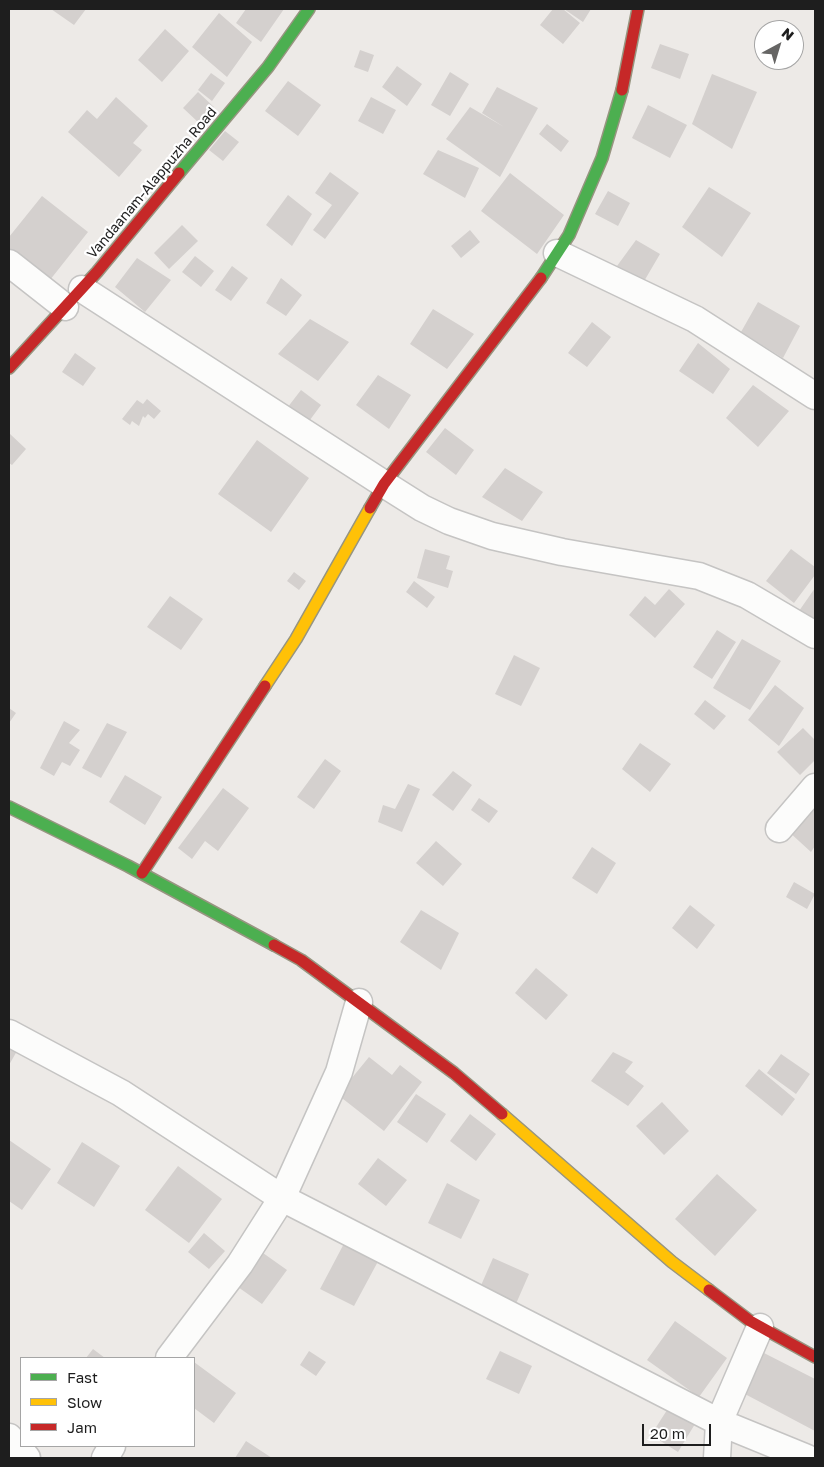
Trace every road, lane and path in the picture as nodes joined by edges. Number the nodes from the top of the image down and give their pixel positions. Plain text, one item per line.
1 (309, 9) edge
2 (638, 9) edge
3 (557, 253) junction
4 (9, 263) edge
5 (74, 298) junction
6 (9, 368) edge
7 (815, 396) edge
8 (384, 484) junction
9 (815, 635) edge
10 (815, 787) edge
11 (9, 807) edge
12 (779, 829) dead end
13 (142, 873) junction
14 (358, 1002) junction
15 (9, 1033) edge
16 (282, 1198) junction
17 (760, 1327) junction
18 (170, 1357) edge
19 (815, 1358) edge
20 (718, 1422) junction
21 (9, 1437) edge
22 (111, 1447) edge
23 (27, 1458) edge
24 (105, 1458) edge
25 (717, 1458) edge
26 (807, 1458) edge

1 - 5 street, Vandaanam-Alappuzha Road
2 - 3 street
3 - 7 street
3 - 8 street
4 - 5 street
5 - 6 street, Vandaanam-Alappuzha Road
5 - 8 street
8 - 9 street
8 - 13 street
10 - 12 street
11 - 13 street
13 - 14 street
14 - 16 street
14 - 17 street
15 - 16 street
16 - 18 street
16 - 20 street
17 - 19 street
17 - 20 street
20 - 25 street
20 - 26 street
21 - 23 street
22 - 24 street

